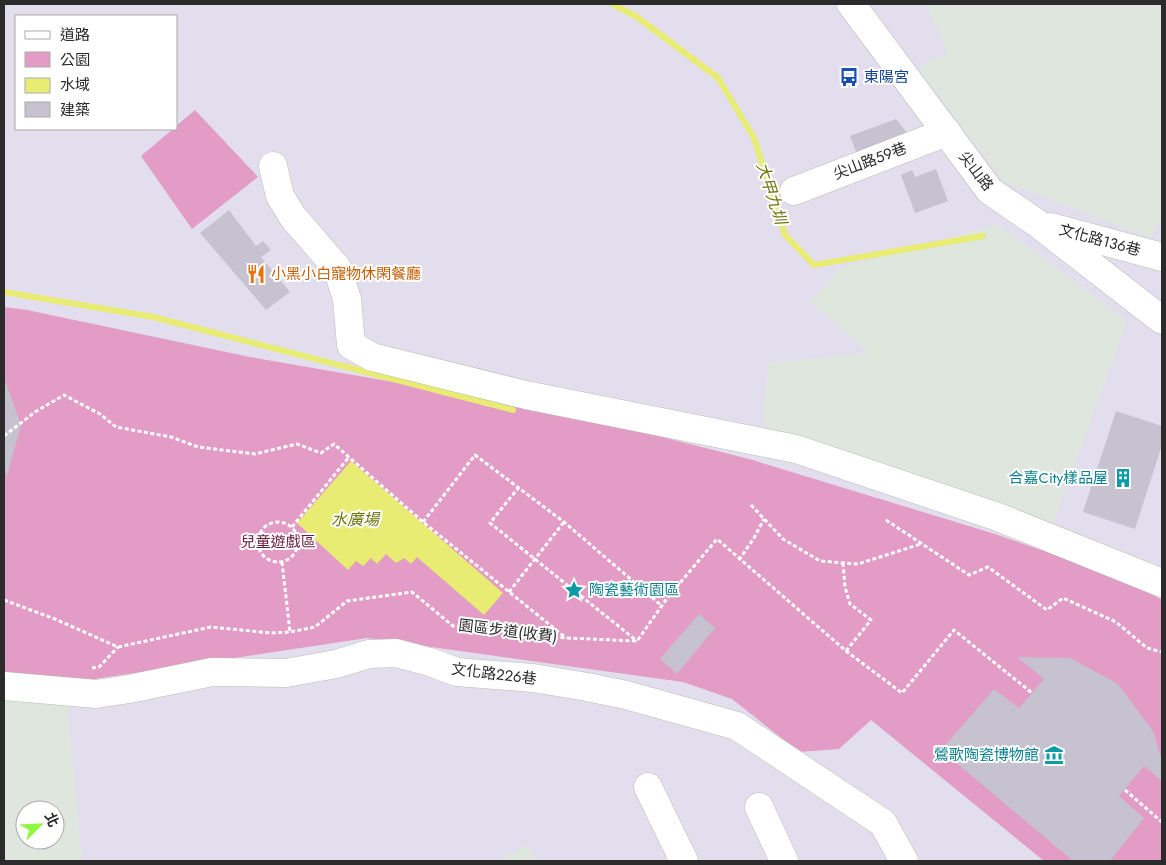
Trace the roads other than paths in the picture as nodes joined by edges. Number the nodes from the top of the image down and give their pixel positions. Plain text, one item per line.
1 (851, 4) edge
2 (946, 132) junction
3 (273, 166) dead end
4 (794, 191) dead end
5 (1037, 223) junction
6 (1162, 257) edge
7 (1162, 320) edge
8 (1162, 583) edge
9 (4, 686) edge
10 (648, 787) dead end
11 (759, 807) dead end
12 (684, 861) edge
13 (784, 861) edge
14 (904, 861) edge

1 - 2 street, 尖山路
2 - 4 street, 尖山路59巷
2 - 5 street, 尖山路
3 - 8 street
5 - 6 street, 文化路136巷
5 - 7 street, 尖山路
9 - 14 street, 文化路226巷
10 - 12 street
11 - 13 street

